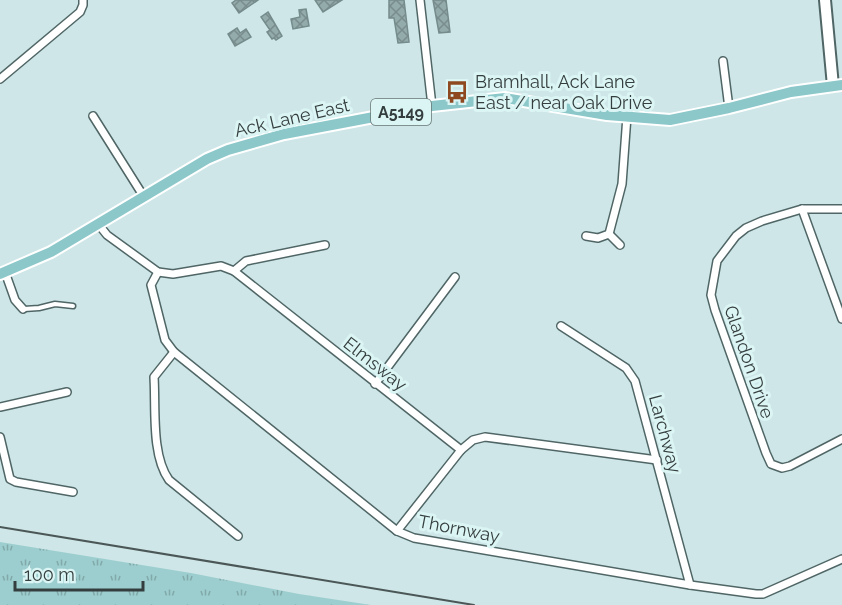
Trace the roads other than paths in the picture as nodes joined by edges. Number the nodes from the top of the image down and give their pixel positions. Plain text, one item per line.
1 (83, 0) edge
2 (420, 0) edge
3 (825, 0) edge
4 (723, 61) dead end
5 (0, 79) edge
6 (838, 86) edge
7 (432, 106) junction
8 (729, 108) junction
9 (93, 116) dead end
10 (627, 116) junction
11 (144, 196) junction
12 (802, 209) junction
13 (842, 209) edge
14 (99, 225) junction
15 (609, 234) junction
16 (586, 236) dead end
17 (325, 245) dead end
18 (620, 245) dead end
19 (234, 271) junction
20 (158, 272) junction
21 (3, 273) edge
22 (455, 277) dead end
23 (73, 306) dead end
24 (23, 309) joint
25 (842, 319) edge
26 (561, 326) dead end
27 (174, 352) junction
28 (375, 384) junction
29 (67, 392) dead end
30 (0, 407) edge
31 (0, 437) edge
32 (842, 439) edge
33 (461, 450) junction
34 (657, 460) junction
35 (73, 492) dead end
36 (397, 531) junction
37 (238, 536) dead end
38 (842, 559) edge
39 (690, 585) junction

1 - 5 street
2 - 7 street
3 - 6 street
4 - 8 street
6 - 8 main road, Ack Lane East / A5149
7 - 10 main road, Ack Lane East / A5149
7 - 11 main road, Ack Lane East / A5149
8 - 10 main road, Ack Lane East / A5149
9 - 11 street
10 - 15 street
11 - 14 main road, Ack Lane East / A5149
12 - 13 street, Glandon Drive
12 - 25 street
12 - 32 street, Glandon Drive
14 - 20 street
14 - 21 main road, Ack Lane East / A5149
15 - 16 street
15 - 18 street
17 - 19 street
19 - 20 street
19 - 28 street, Elmsway
20 - 27 street, Thornway
21 - 24 street
22 - 28 street
23 - 24 lane
26 - 34 street, Larchway
27 - 36 street, Thornway
27 - 37 street
28 - 33 street, Elmsway
29 - 30 street
31 - 35 street
33 - 34 street
33 - 36 street
34 - 39 street, Larchway
36 - 39 street, Thornway
38 - 39 street, Thornway

